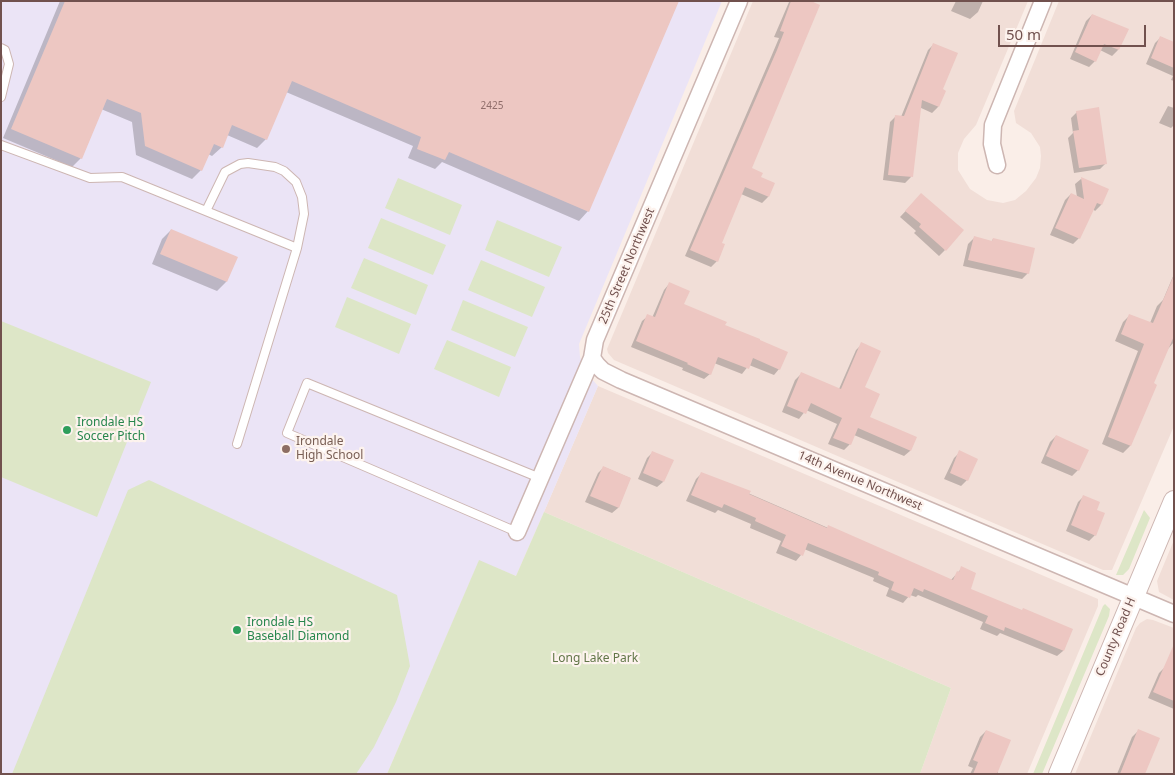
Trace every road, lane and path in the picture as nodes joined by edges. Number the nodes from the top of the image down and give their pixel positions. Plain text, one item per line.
1 (739, 1) edge
2 (1043, 1) edge
3 (1, 48) edge
4 (1, 96) edge
5 (1, 145) edge
6 (997, 165) dead end
7 (206, 211) junction
8 (296, 248) junction
9 (592, 358) junction
10 (237, 444) dead end
11 (540, 478) junction
12 (1174, 501) edge
13 (517, 532) joint
14 (1133, 598) junction
15 (1174, 614) edge
16 (1059, 774) edge

1 - 9 street, 25th Street Northwest
2 - 6 street
3 - 4 lane
5 - 7 lane
7 - 8 lane
7 - 8 lane
8 - 10 lane
9 - 11 street, 25th Street Northwest
9 - 14 street, 14th Avenue Northwest
11 - 13 street, 25th Street Northwest
11 - 13 lane
12 - 14 street, County Road H
14 - 15 street, 14th Avenue Northwest
14 - 16 street, County Road H

